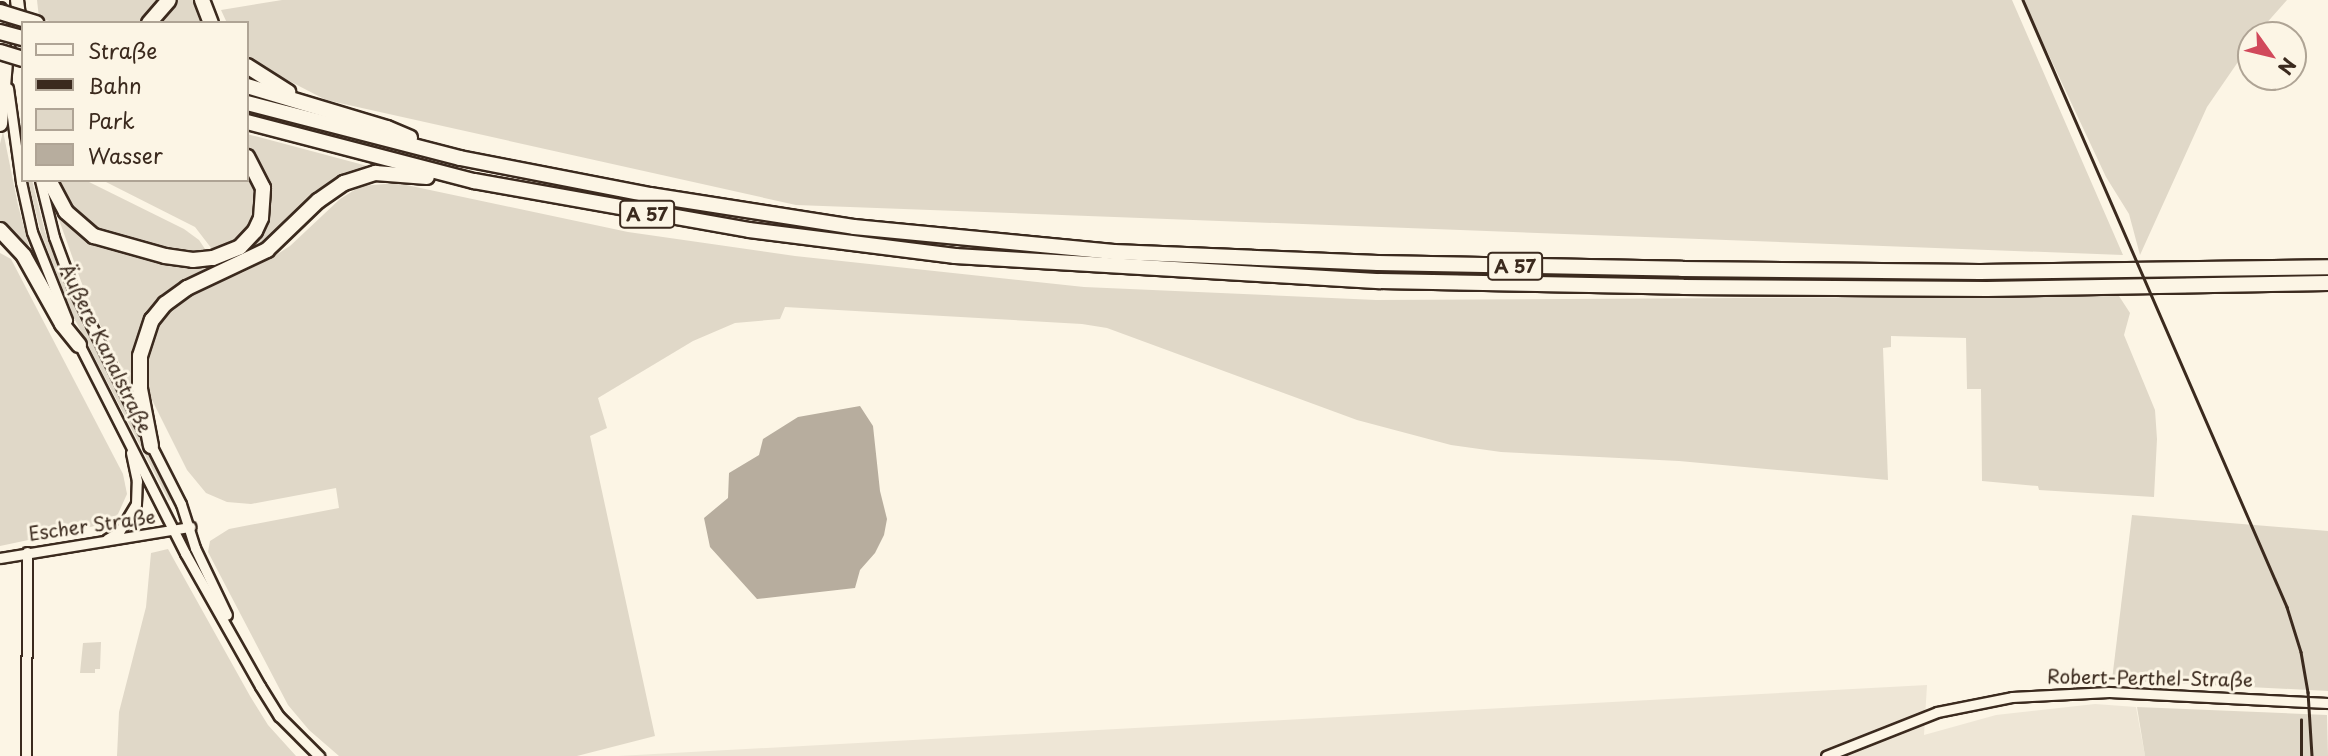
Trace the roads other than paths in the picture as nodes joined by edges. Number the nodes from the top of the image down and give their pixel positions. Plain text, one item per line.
1 (169, 0) edge
2 (201, 0) edge
3 (18, 3) edge
4 (0, 10) edge
5 (30, 21) edge
6 (151, 21) edge
7 (210, 21) edge
8 (21, 31) edge
9 (0, 32) edge
10 (21, 37) edge
11 (2, 57) edge
12 (21, 59) edge
13 (248, 67) edge
14 (248, 86) edge
15 (248, 103) edge
16 (317, 107) junction
17 (248, 122) edge
18 (0, 124) edge
19 (425, 149) junction
20 (248, 158) edge
21 (21, 180) edge
22 (474, 181) junction
23 (22, 182) edge
24 (40, 182) edge
25 (49, 182) edge
26 (0, 230) edge
27 (2328, 267) edge
28 (2328, 283) edge
29 (79, 345) junction
30 (127, 440) junction
31 (151, 446) junction
32 (190, 527) junction
33 (175, 530) junction
34 (103, 542) junction
35 (27, 552) junction
36 (0, 558) edge
37 (240, 650) junction
38 (2328, 703) edge
39 (1892, 730) junction
40 (26, 756) edge
41 (319, 756) edge
42 (1826, 756) edge
43 (1840, 756) edge

1 - 6 highway
2 - 7 highway
3 - 8 main road
4 - 5 highway, bridge
4 - 11 main road, Äußere Kanalstraße
9 - 10 highway, bridge
11 - 12 highway, bridge
11 - 18 highway
11 - 21 street, Äußere Kanalstraße
13 - 16 highway
14 - 16 highway
15 - 19 highway, A 57
16 - 19 highway
17 - 22 highway, A 57
19 - 27 highway, A 57
20 - 25 highway
22 - 28 highway, A 57
22 - 31 highway
23 - 29 street, Äußere Kanalstraße
24 - 31 street, Äußere Kanalstraße
26 - 29 highway
29 - 30 street, Äußere Kanalstraße
30 - 33 street, Äußere Kanalstraße
30 - 34 street
31 - 32 street, Äußere Kanalstraße
32 - 33 street, Escher Straße
32 - 37 street
33 - 34 street, Escher Straße
33 - 37 street
34 - 35 street, Escher Straße
35 - 36 street, Escher Straße
35 - 40 street
37 - 41 street
38 - 39 street, Robert-Perthel-Straße
39 - 42 street, Robert-Perthel-Straße
39 - 43 street, Robert-Perthel-Straße

